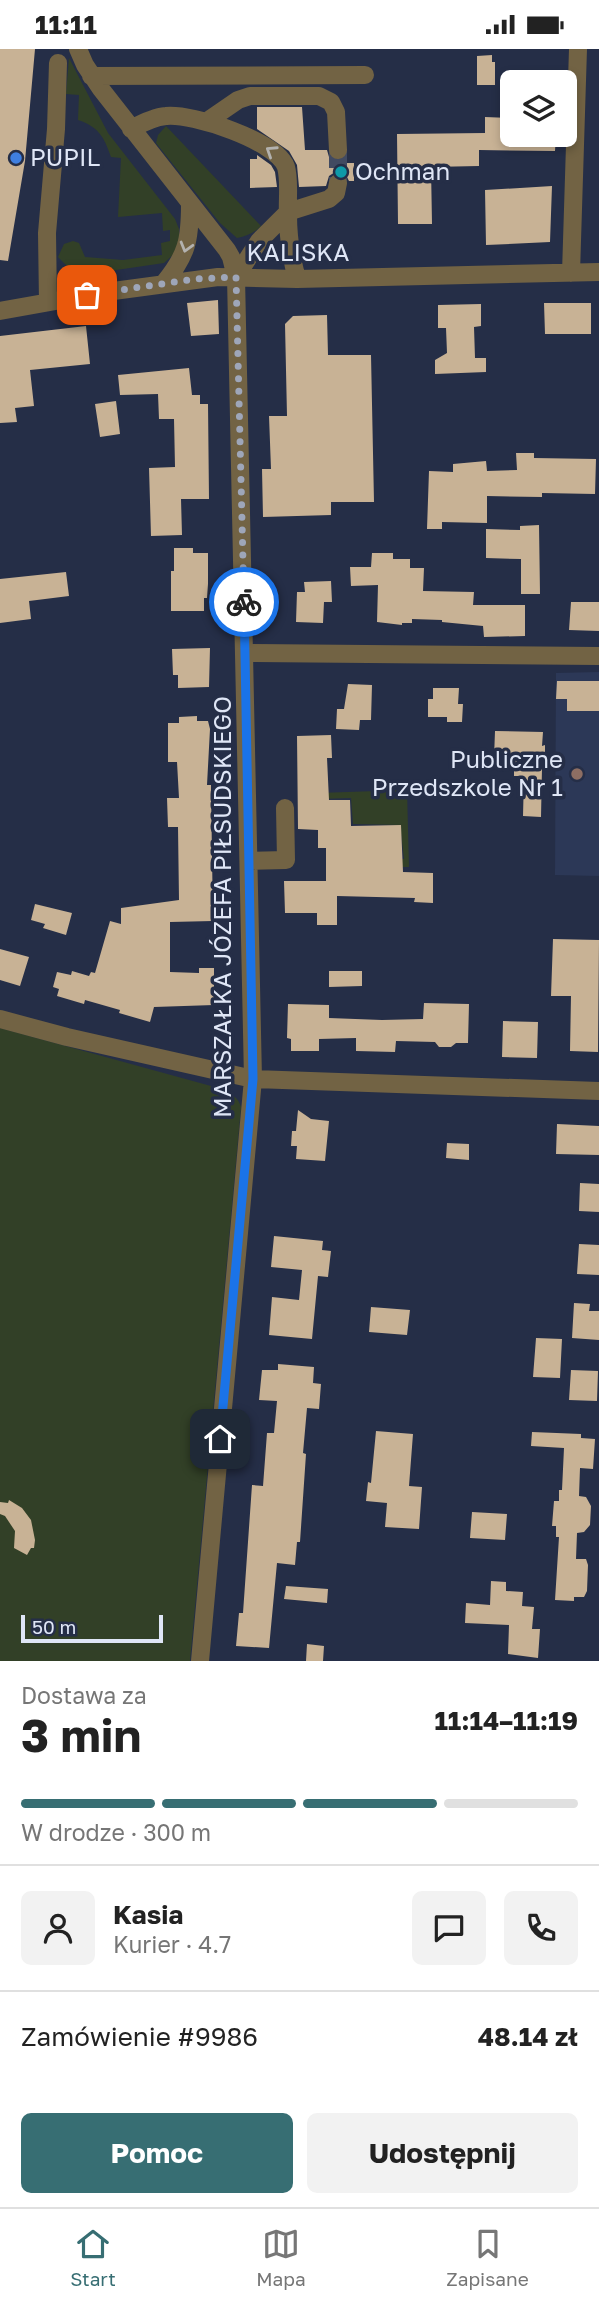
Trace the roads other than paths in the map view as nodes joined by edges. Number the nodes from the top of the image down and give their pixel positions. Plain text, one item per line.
1 (78, 49) edge
2 (578, 49) edge
3 (58, 63) dead end
4 (365, 75) dead end
5 (91, 76) junction
6 (205, 122) junction
7 (131, 129) junction
8 (338, 150) tunnel mouth
9 (338, 183) dead end
10 (190, 204) junction
11 (288, 212) junction
12 (599, 272) edge
13 (571, 273) junction
14 (236, 277) junction
15 (296, 279) junction
16 (163, 283) junction
17 (47, 302) junction
18 (0, 311) edge
19 (245, 653) junction
20 (599, 656) edge
21 (285, 808) dead end
22 (249, 861) junction
23 (0, 1019) edge
24 (253, 1079) junction
25 (599, 1091) edge
26 (200, 1661) edge

1 - 5 street
2 - 13 street
3 - 17 street
4 - 5 street
5 - 7 street
6 - 7 street
6 - 8 street
11 -> 6 street
7 - 10 street
9 - 11 street
10 - 14 street
10 -> 16 street
11 - 14 street
11 - 15 street
12 - 13 street, KALISKA
13 - 15 street, KALISKA
14 - 15 street, KALISKA
14 - 16 street, KALISKA
14 - 19 street, MARSZAŁKA JÓZEFA PIŁSUDSKIEGO
16 - 17 street, KALISKA
17 - 18 street, KALISKA
19 - 20 street
19 - 22 street, MARSZAŁKA JÓZEFA PIŁSUDSKIEGO
21 - 22 street
22 - 24 street, MARSZAŁKA JÓZEFA PIŁSUDSKIEGO
23 - 24 street
24 - 25 street
24 - 26 street, MARSZAŁKA JÓZEFA PIŁSUDSKIEGO

